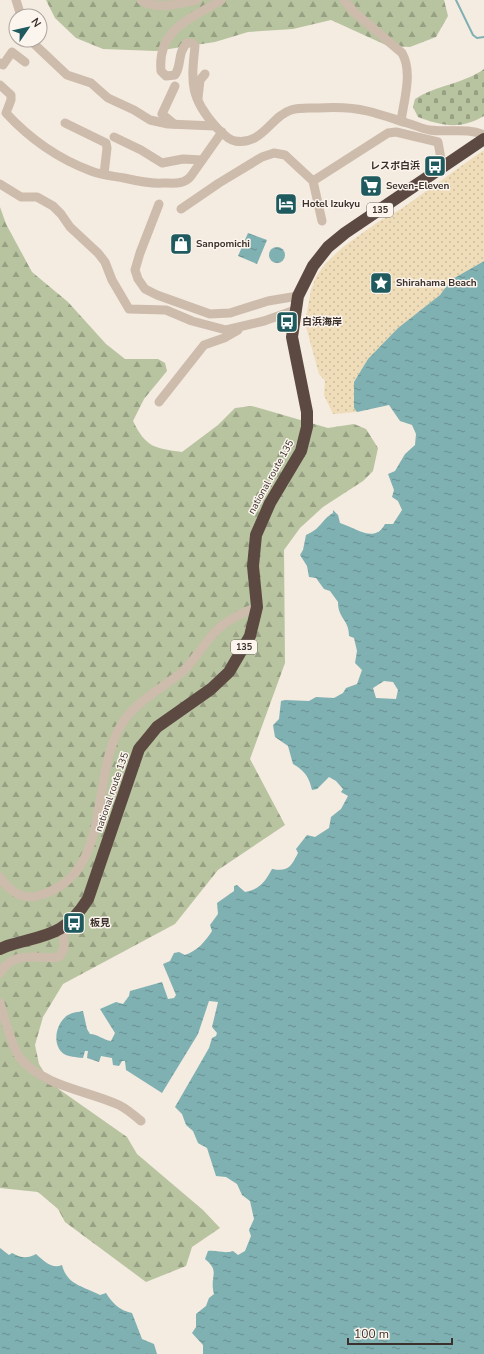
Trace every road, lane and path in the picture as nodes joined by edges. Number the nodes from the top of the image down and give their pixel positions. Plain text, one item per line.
1 (141, 0) edge
2 (194, 0) edge
3 (221, 0) edge
4 (344, 0) edge
5 (38, 48) edge
6 (25, 62) dead end
7 (0, 63) edge
8 (205, 74) dead end
9 (0, 85) edge
10 (175, 86) dead end
11 (198, 102) junction
12 (401, 121) junction
13 (64, 123) dead end
14 (174, 124) junction
15 (219, 129) junction
16 (484, 135) edge
17 (114, 137) dead end
18 (484, 139) edge
19 (202, 160) junction
20 (444, 166) junction
21 (104, 174) junction
22 (313, 181) junction
23 (0, 184) edge
24 (159, 204) dead end
25 (181, 209) dead end
26 (322, 222) dead end
27 (298, 296) junction
28 (295, 310) junction
29 (242, 326) junction
30 (159, 402) dead end
31 (257, 607) junction
32 (0, 877) edge
33 (64, 928) junction
34 (0, 949) edge
35 (0, 972) edge
36 (0, 1003) edge
37 (141, 1121) dead end

1 - 2 street
3 - 11 street
4 - 12 street
5 - 14 street
6 - 7 street
8 - 11 street
9 - 21 street
10 - 14 street
11 - 15 street
12 - 15 street
12 - 16 street
13 - 21 street
14 - 15 street
15 - 19 street
17 - 19 street
18 - 20 highway, national route 135 / 135
19 - 21 street
20 - 22 street
20 - 27 highway, national route 135 / 135
22 - 25 street
22 - 26 street
23 - 29 street
24 - 27 street
27 - 28 highway, national route 135 / 135
28 - 29 street
28 - 31 highway, national route 135 / 135
29 - 30 street
31 - 32 street
31 - 33 highway, national route 135 / 135
33 - 34 highway, national route 135 / 135
33 - 35 street
36 - 37 street

